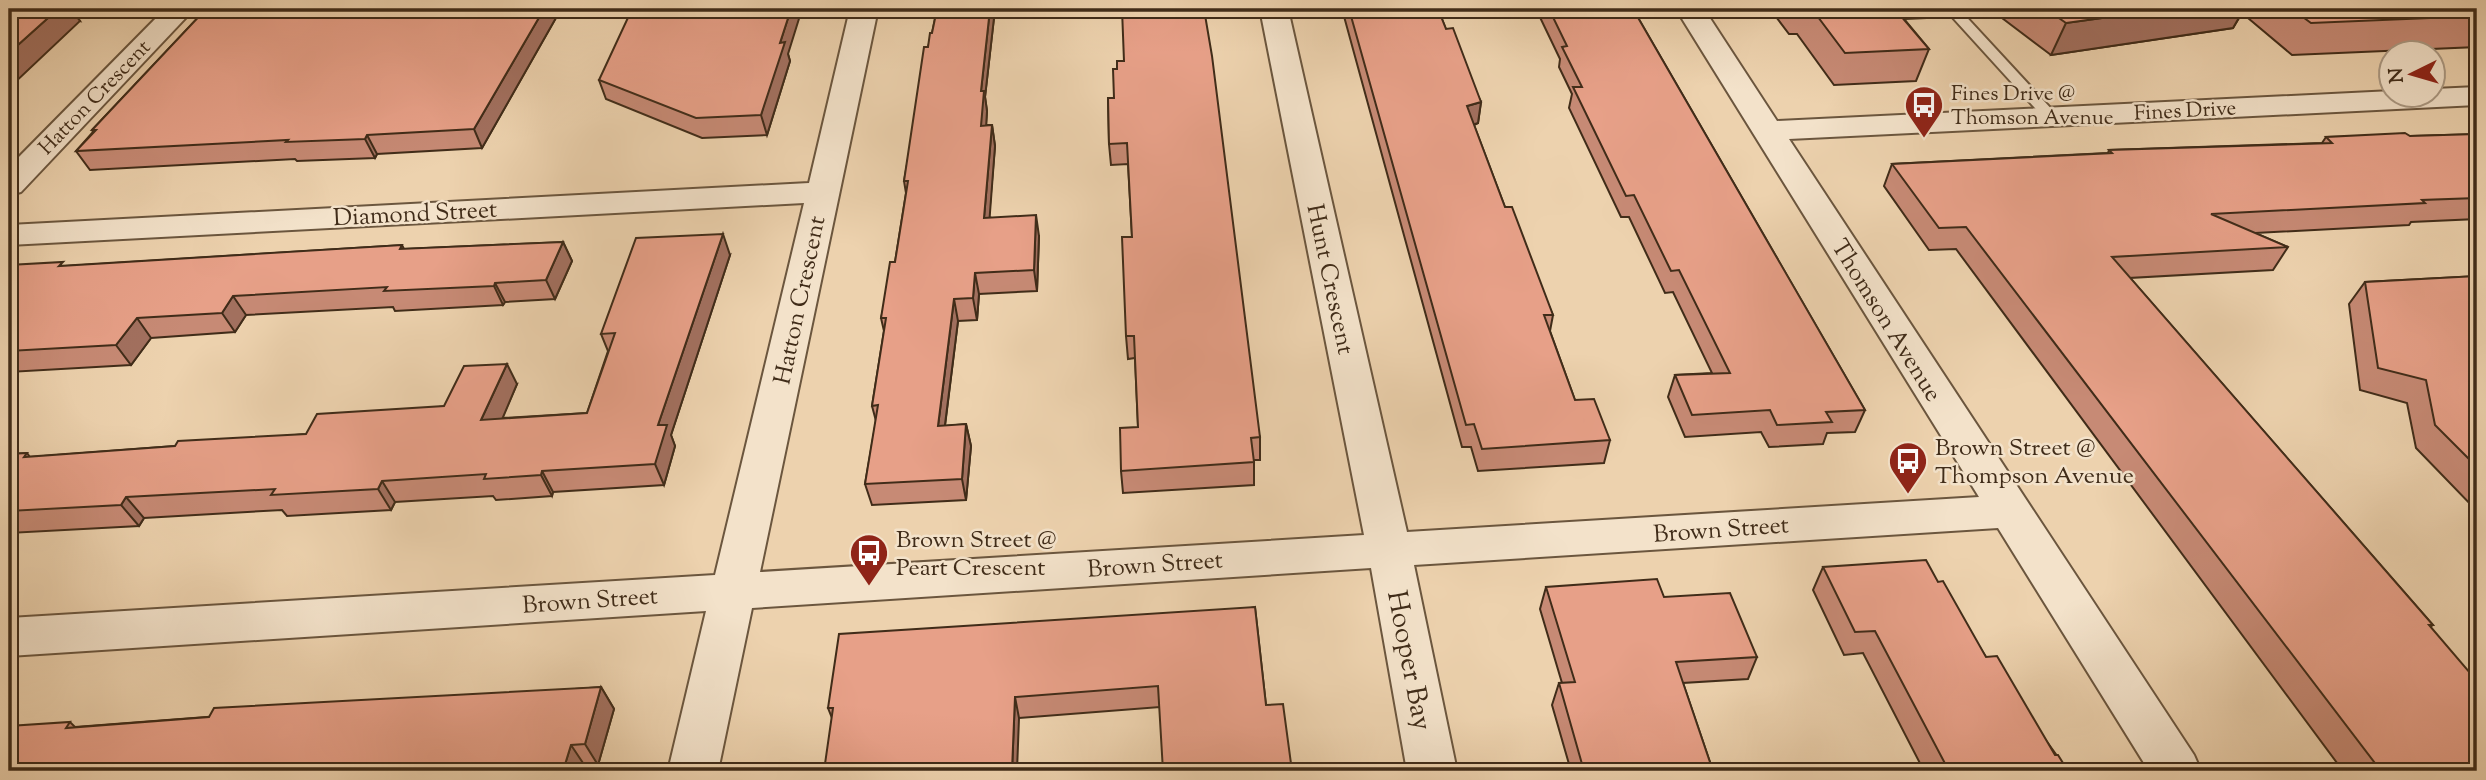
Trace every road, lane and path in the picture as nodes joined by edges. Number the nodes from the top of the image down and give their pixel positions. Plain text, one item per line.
1 (180, 9) edge
2 (864, 9) edge
3 (1274, 9) edge
4 (1690, 9) edge
5 (1952, 9) edge
6 (2477, 96) edge
7 (2050, 116) junction
8 (1767, 131) junction
9 (9, 185) edge
10 (822, 192) junction
11 (9, 235) edge
12 (2009, 511) junction
13 (1389, 550) junction
14 (734, 591) junction
15 (9, 638) edge
16 (692, 771) edge
17 (1432, 771) edge
18 (2176, 771) edge

1 - 9 street, Hatton Crescent
2 - 10 street, Hatton Crescent
3 - 13 street, Hunt Crescent
4 - 8 street, Thomson Avenue
5 - 7 lane
6 - 7 street, Fines Drive
7 - 8 street, Fines Drive
8 - 12 street, Thomson Avenue
10 - 11 street, Diamond Street
10 - 14 street, Hatton Crescent
12 - 13 street, Brown Street
12 - 18 street, Thomson Avenue
13 - 14 street, Brown Street
13 - 17 street, Hooper Bay
14 - 15 street, Brown Street
14 - 16 street, Hatton Crescent

